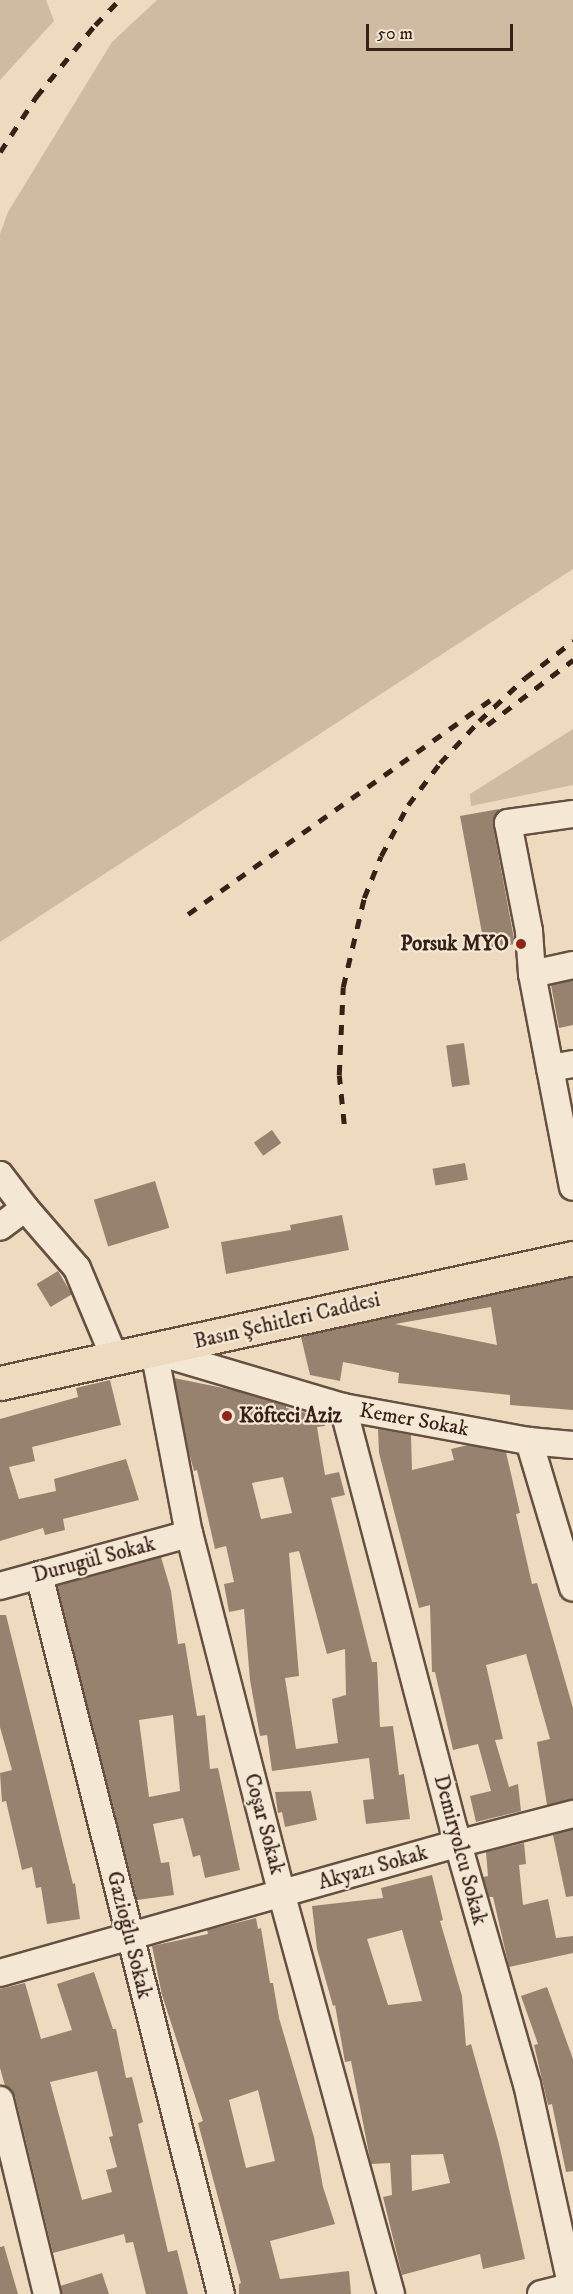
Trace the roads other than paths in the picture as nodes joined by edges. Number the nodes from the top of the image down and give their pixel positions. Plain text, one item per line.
1 (573, 814) edge
2 (573, 965) edge
3 (532, 974) junction
4 (562, 1066) edge
5 (0, 1175) edge
6 (573, 1187) edge
7 (25, 1208) junction
8 (0, 1227) edge
9 (573, 1258) edge
10 (154, 1351) junction
11 (115, 1359) junction
12 (0, 1383) edge
13 (342, 1407) junction
14 (529, 1441) junction
15 (573, 1445) edge
16 (189, 1534) junction
17 (39, 1575) junction
18 (0, 1586) edge
19 (573, 1588) edge
20 (573, 1814) edge
21 (457, 1844) junction
22 (282, 1895) junction
23 (129, 1937) junction
24 (0, 1973) edge
25 (0, 2100) edge
26 (572, 2289) edge
27 (47, 2294) edge
28 (221, 2294) edge
29 (391, 2294) edge
30 (541, 2294) edge

1 - 3 street
2 - 3 street
3 - 4 street
4 - 6 street
5 - 7 street
7 - 8 street
7 - 11 street
9 - 10 main road, Basın Şehitleri Caddesi
10 - 11 main road, Basın Şehitleri Caddesi
10 - 13 street, Kemer Sokak
10 - 16 street, Coşar Sokak
11 - 12 main road, Basın Şehitleri Caddesi
13 - 14 street, Kemer Sokak
13 - 21 street, Demiryolcu Sokak
14 - 15 street, Kemer Sokak
14 - 19 street
16 - 17 street, Durugül Sokak
16 - 22 street, Coşar Sokak
17 - 18 street, Durugül Sokak
17 - 23 street, Gazioğlu Sokak
20 - 21 street, Akyazı Sokak
21 - 22 street, Akyazı Sokak
21 - 26 street, Demiryolcu Sokak
22 - 23 street, Akyazı Sokak
22 - 29 street, Coşar Sokak
23 - 24 street, Akyazı Sokak
23 - 28 street, Gazioğlu Sokak
25 - 27 street
26 - 30 street

